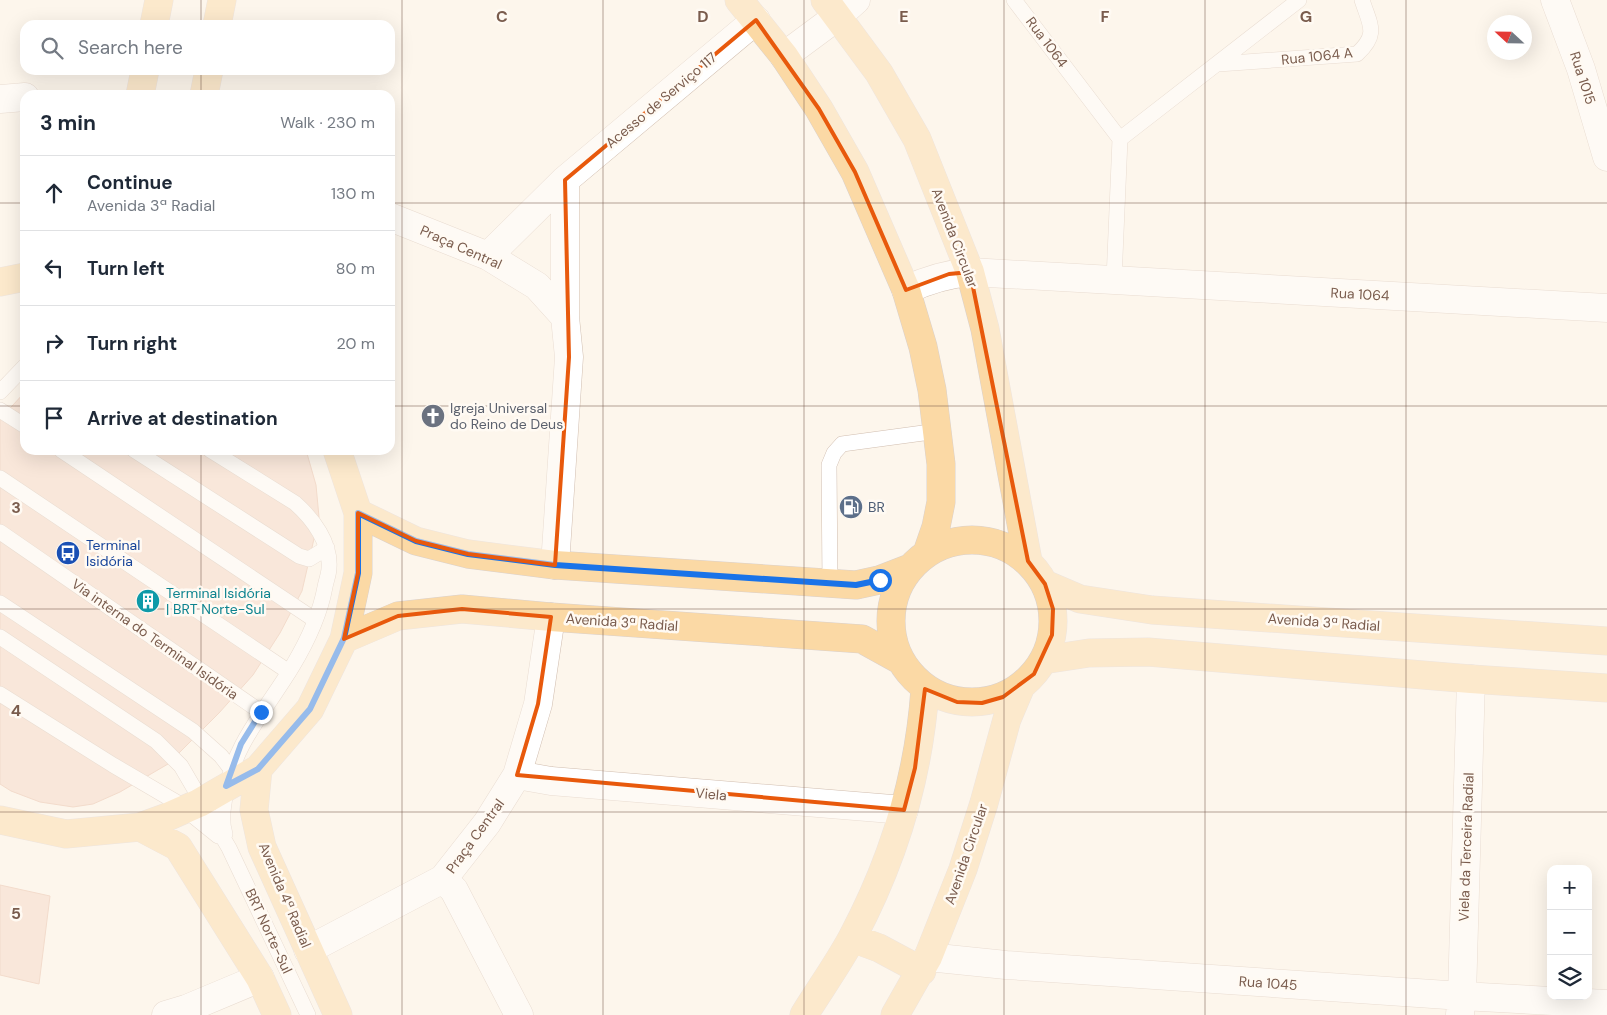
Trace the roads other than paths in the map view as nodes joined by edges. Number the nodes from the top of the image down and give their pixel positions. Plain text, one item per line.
1 (159, 0) edge
2 (222, 0) edge
3 (1014, 0) edge
4 (1299, 0) edge
5 (1362, 0) edge
6 (1555, 0) edge
7 (839, 5) edge
8 (748, 10) edge
9 (155, 20) edge
10 (218, 20) edge
11 (784, 56) junction
12 (1218, 64) junction
13 (144, 75) edge
14 (207, 75) edge
15 (141, 90) edge
16 (205, 90) edge
17 (20, 97) edge
18 (0, 99) edge
19 (1120, 138) junction
20 (1607, 157) edge
21 (565, 180) junction
22 (395, 219) edge
23 (488, 256) junction
24 (970, 272) junction
25 (20, 277) edge
26 (1114, 280) junction
27 (0, 282) edge
28 (906, 290) junction
29 (1607, 308) edge
30 (565, 317) junction
31 (20, 371) edge
32 (0, 392) edge
33 (0, 410) edge
34 (20, 423) edge
35 (938, 430) junction
36 (68, 455) edge
37 (142, 455) edge
38 (218, 455) edge
39 (339, 455) edge
40 (0, 478) edge
41 (358, 513) junction
42 (0, 532) edge
43 (327, 548) junction
44 (298, 556) junction
45 (918, 560) junction
46 (1028, 561) junction
47 (555, 565) junction
48 (326, 583) junction
49 (830, 584) junction
50 (1045, 584) junction
51 (0, 603) edge
52 (551, 617) junction
53 (315, 620) junction
54 (0, 638) edge
55 (344, 638) junction
56 (1607, 641) edge
57 (900, 660) junction
58 (1044, 660) junction
59 (289, 672) junction
60 (1470, 679) junction
61 (1022, 686) junction
62 (925, 688) junction
63 (1607, 688) edge
64 (0, 694) edge
65 (261, 712) junction
66 (258, 769) junction
67 (517, 774) junction
68 (229, 778) junction
69 (194, 805) junction
70 (904, 810) junction
71 (0, 820) edge
72 (140, 827) junction
73 (229, 848) junction
74 (442, 879) junction
75 (852, 938) junction
76 (308, 950) junction
77 (925, 964) junction
78 (260, 978) junction
79 (1607, 1004) edge
80 (1461, 1006) edge
81 (166, 1015) edge
82 (277, 1015) edge
83 (308, 1015) edge
84 (338, 1015) edge
85 (519, 1015) edge
86 (804, 1015) edge
87 (895, 1015) edge

1 - 9 main road
2 - 10 main road
3 - 19 lane, Rua 1064
4 - 12 lane
5 - 12 lane, Rua 1064 A
6 - 20 street, Rua 1015
7 - 11 street
7 - 24 main road, Avenida Circular
8 - 11 main road
8 - 21 street, Acesso de Serviço 117
11 - 28 main road
12 - 19 lane
13 - 15 main road
14 - 16 main road
17 - 18 street
19 - 26 lane
21 - 23 street, Acesso de Serviço 117
21 - 30 street
22 - 23 street, Praça Central
23 - 30 street, Praça Central
24 - 26 street, Rua 1064
24 - 28 street, Rua 1064
24 - 46 main road, Avenida Circular
25 - 27 main road
26 - 29 street, Rua 1064
28 - 35 main road
30 - 47 street
31 - 32 lane
33 - 34 lane
35 - 45 main road
35 - 49 lane
36 - 53 lane
37 - 44 lane
38 - 43 lane
39 - 41 main road
40 - 59 lane
41 - 47 main road
41 - 55 main road
42 - 65 lane, Via interna do Terminal Isidória
43 - 44 lane
43 - 48 lane
44 - 48 lane
45 - 46 main road
45 - 49 main road
45 - 57 main road
46 - 50 main road
47 - 49 main road
48 - 53 lane
50 - 56 main road, Avenida 3ª Radial
50 - 58 main road
51 - 68 lane
52 - 55 main road, Avenida 3ª Radial
52 - 57 main road, Avenida 3ª Radial
52 - 67 street, Praça Central
53 - 59 lane
54 - 69 lane
55 - 66 main road
57 - 62 main road
58 - 60 main road
58 - 61 main road
59 - 65 lane
60 - 63 main road
60 - 80 street, Viela da Terceira Radial
61 - 62 main road
61 - 77 main road, Avenida Circular
62 - 70 main road
64 - 69 lane
65 - 68 lane
66 - 68 main road
66 - 76 main road, Avenida 4ª Radial
67 - 70 street, Viela
67 - 74 street, Praça Central
68 - 69 main road
68 - 73 lane
69 - 72 main road
69 - 73 lane
70 - 75 main road
71 - 72 main road
72 - 78 main road
73 - 83 lane, BRT Norte-Sul
74 - 76 street, Praça Central
74 - 85 street
75 - 77 main road
75 - 86 main road
76 - 84 main road, Avenida 4ª Radial
77 - 80 street, Rua 1045
77 - 87 main road, Avenida Circular
78 - 81 street
78 - 82 main road
79 - 80 street, Rua 1045

